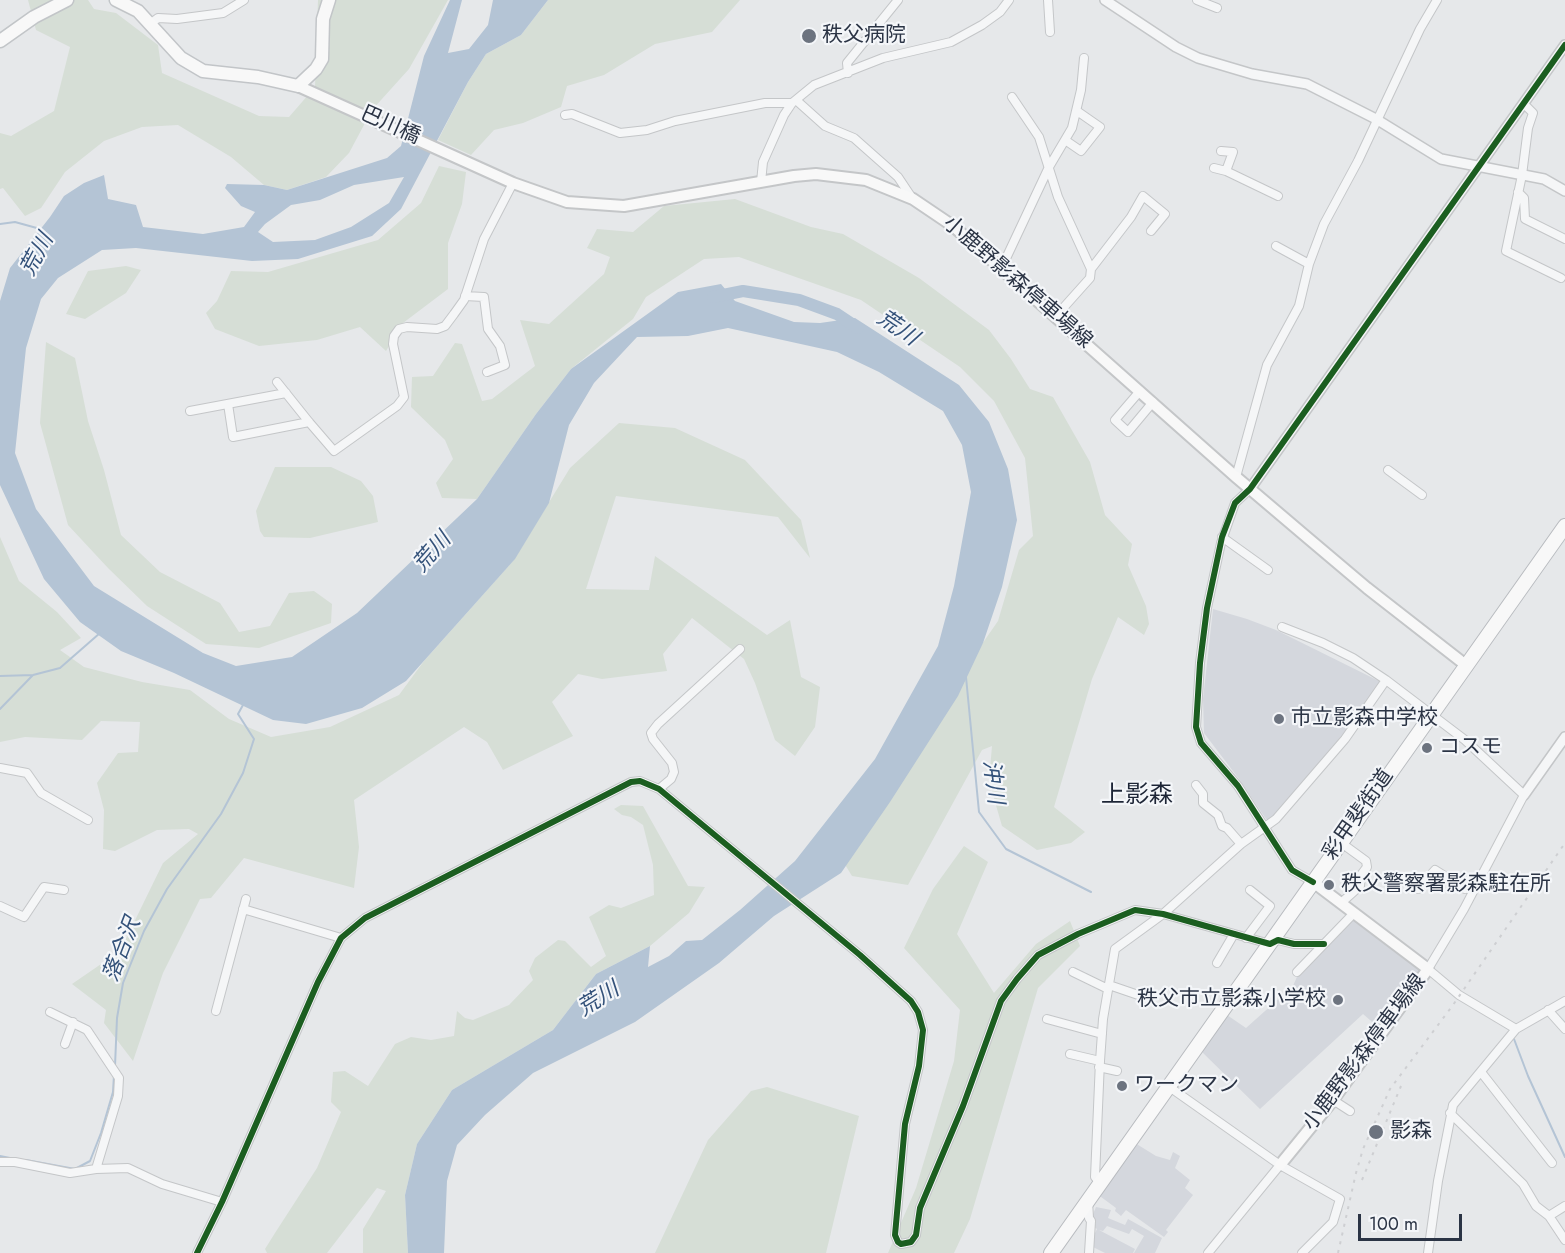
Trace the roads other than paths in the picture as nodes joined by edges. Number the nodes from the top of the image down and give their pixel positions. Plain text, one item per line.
1 (64, 0) edge
2 (117, 0) edge
3 (244, 0) edge
4 (329, 0) edge
5 (898, 0) edge
6 (1009, 0) edge
7 (1048, 0) edge
8 (1105, 0) edge
9 (1197, 0) edge
10 (1437, 0) edge
11 (1217, 8) dead end
12 (150, 24) junction
13 (1050, 32) dead end
14 (0, 41) edge
15 (1565, 45) edge
16 (1084, 58) dead end
17 (848, 73) junction
18 (303, 88) junction
19 (1011, 96) dead end
20 (794, 101) junction
21 (1524, 104) junction
22 (1077, 111) junction
23 (565, 114) dead end
24 (1376, 119) junction
25 (1065, 140) junction
26 (1221, 151) dead end
27 (472, 163) joint
28 (1048, 167) junction
29 (1478, 167) junction
30 (1214, 168) dead end
31 (1227, 171) junction
32 (1522, 175) junction
33 (761, 182) junction
34 (513, 183) junction
35 (1565, 191) edge
36 (1518, 192) junction
37 (1278, 196) dead end
38 (913, 199) junction
39 (1150, 231) dead end
40 (1565, 239) edge
41 (1276, 246) dead end
42 (1309, 264) junction
43 (1001, 269) junction
44 (1090, 269) junction
45 (1561, 278) dead end
46 (465, 297) junction
47 (1056, 316) junction
48 (487, 372) dead end
49 (277, 382) dead end
50 (1140, 391) junction
51 (286, 393) junction
52 (1153, 402) junction
53 (228, 404) junction
54 (190, 411) dead end
55 (309, 422) junction
56 (1388, 470) dead end
57 (1236, 477) junction
58 (1250, 489) junction
59 (1422, 495) dead end
60 (1565, 526) edge
61 (1222, 537) junction
62 (1268, 570) dead end
63 (1282, 627) dead end
64 (740, 649) dead end
65 (1467, 666) junction
66 (1386, 680) junction
67 (1431, 714) junction
68 (1565, 737) edge
69 (0, 768) edge
70 (1196, 784) dead end
71 (659, 789) junction
72 (1524, 795) junction
73 (88, 820) dead end
74 (1264, 827) junction
75 (1340, 842) junction
76 (1241, 844) junction
77 (1312, 882) junction
78 (1418, 889) dead end
79 (1465, 889) dead end
80 (64, 890) dead end
81 (1250, 891) dead end
82 (246, 899) dead end
83 (1341, 903) junction
84 (0, 906) edge
85 (243, 909) junction
86 (1353, 913) junction
87 (1162, 914) junction
88 (1234, 934) junction
89 (341, 938) junction
90 (1246, 938) junction
91 (1270, 944) junction
92 (1324, 944) junction
93 (1217, 963) dead end
94 (1428, 969) junction
95 (1073, 972) dead end
96 (1297, 972) dead end
97 (1109, 987) junction
98 (1147, 998) dead end
99 (1565, 1001) edge
100 (1548, 1010) junction
101 (216, 1011) dead end
102 (50, 1012) dead end
103 (1047, 1019) dead end
104 (73, 1022) junction
105 (1516, 1029) junction
106 (1565, 1029) edge
107 (1102, 1034) junction
108 (65, 1044) dead end
109 (1070, 1054) dead end
110 (1099, 1064) junction
111 (1117, 1071) dead end
112 (1481, 1072) junction
113 (1168, 1086) junction
114 (1333, 1100) junction
115 (1350, 1112) dead end
116 (1450, 1113) junction
117 (0, 1162) edge
118 (1552, 1163) dead end
119 (1280, 1165) junction
120 (96, 1169) junction
121 (1100, 1183) junction
122 (1088, 1200) junction
123 (222, 1202) junction
124 (1565, 1206) edge
125 (1549, 1216) junction
126 (1565, 1240) edge
127 (197, 1253) edge
128 (1051, 1253) edge
129 (1089, 1253) edge
130 (1208, 1253) edge
131 (1302, 1253) edge
132 (1428, 1253) edge

1 - 14 main road
2 - 12 main road
3 - 12 street
4 - 18 main road
5 - 17 street
6 - 17 street
7 - 13 street
8 - 24 street
9 - 11 street
10 - 24 street
12 - 18 main road
15 - 21 street
16 - 22 street
17 - 20 street
18 - 27 main road, 巴川橋
19 - 28 street
20 - 23 street
20 - 33 street
20 - 38 street
21 - 29 street
21 - 32 street
22 - 25 street
22 - 25 street
24 - 29 street
24 - 42 street
25 - 28 street
26 - 31 street
27 - 34 main road, 小鹿野影森停車場線
28 - 43 street
28 - 44 street
29 - 32 street
29 - 58 street
30 - 31 street
31 - 37 street
32 - 35 street
32 - 36 street
33 - 34 main road, 小鹿野影森停車場線
33 - 38 main road, 小鹿野影森停車場線
34 - 46 street
36 - 40 street
36 - 45 street
38 - 43 main road, 小鹿野影森停車場線
39 - 44 street
41 - 42 street
42 - 57 street
43 - 47 main road, 小鹿野影森停車場線
44 - 47 street
46 - 48 street
46 - 55 street
47 - 50 main road, 小鹿野影森停車場線
49 - 51 street
50 - 52 main road, 小鹿野影森停車場線
50 - 52 street
51 - 53 street
51 - 55 street
52 - 57 main road, 小鹿野影森停車場線
53 - 54 street
53 - 55 street
56 - 59 street
57 - 58 main road, 小鹿野影森停車場線
58 - 61 street
58 - 65 main road, 小鹿野影森停車場線
60 - 65 highway, 彩甲斐街道
61 - 62 street
61 - 74 street
63 - 66 street
64 - 71 street
65 - 67 highway, 彩甲斐街道
66 - 67 street
66 - 74 street
67 - 72 street
67 - 75 highway, 彩甲斐街道
68 - 72 street
69 - 73 street
70 - 76 street
71 - 87 street
71 - 89 street
72 - 94 street
74 - 76 street
74 - 77 street
75 - 77 highway, 彩甲斐街道
75 - 83 street
76 - 87 street
77 - 83 main road, 小鹿野影森停車場線
77 - 91 highway, 彩甲斐街道
78 - 79 street
80 - 84 street
81 - 90 street
82 - 85 street
83 - 86 main road, 小鹿野影森停車場線
85 - 89 street
85 - 101 street
86 - 92 street
86 - 94 main road, 小鹿野影森停車場線
87 - 88 street
87 - 97 street
88 - 90 street
88 - 93 street
89 - 123 street
90 - 91 street
91 - 92 street
91 - 113 highway, 彩甲斐街道
92 - 96 street
94 - 105 street
94 - 114 main road, 小鹿野影森停車場線
95 - 97 street
97 - 98 street
97 - 107 street
99 - 100 street
100 - 105 street
100 - 106 street
102 - 104 street
103 - 107 street
104 - 108 street
104 - 120 street
105 - 112 street
107 - 110 street
109 - 110 street
110 - 111 street
110 - 121 street
112 - 116 street
112 - 118 street
113 - 119 street
113 - 121 highway, 彩甲斐街道
114 - 115 street
114 - 119 main road, 小鹿野影森停車場線
116 - 125 street
116 - 132 street
117 - 120 street
119 - 130 street
119 - 131 street
120 - 123 street
121 - 122 highway, 彩甲斐街道
122 - 128 highway, 彩甲斐街道
122 - 129 street
123 - 127 street
124 - 125 street
125 - 126 street

